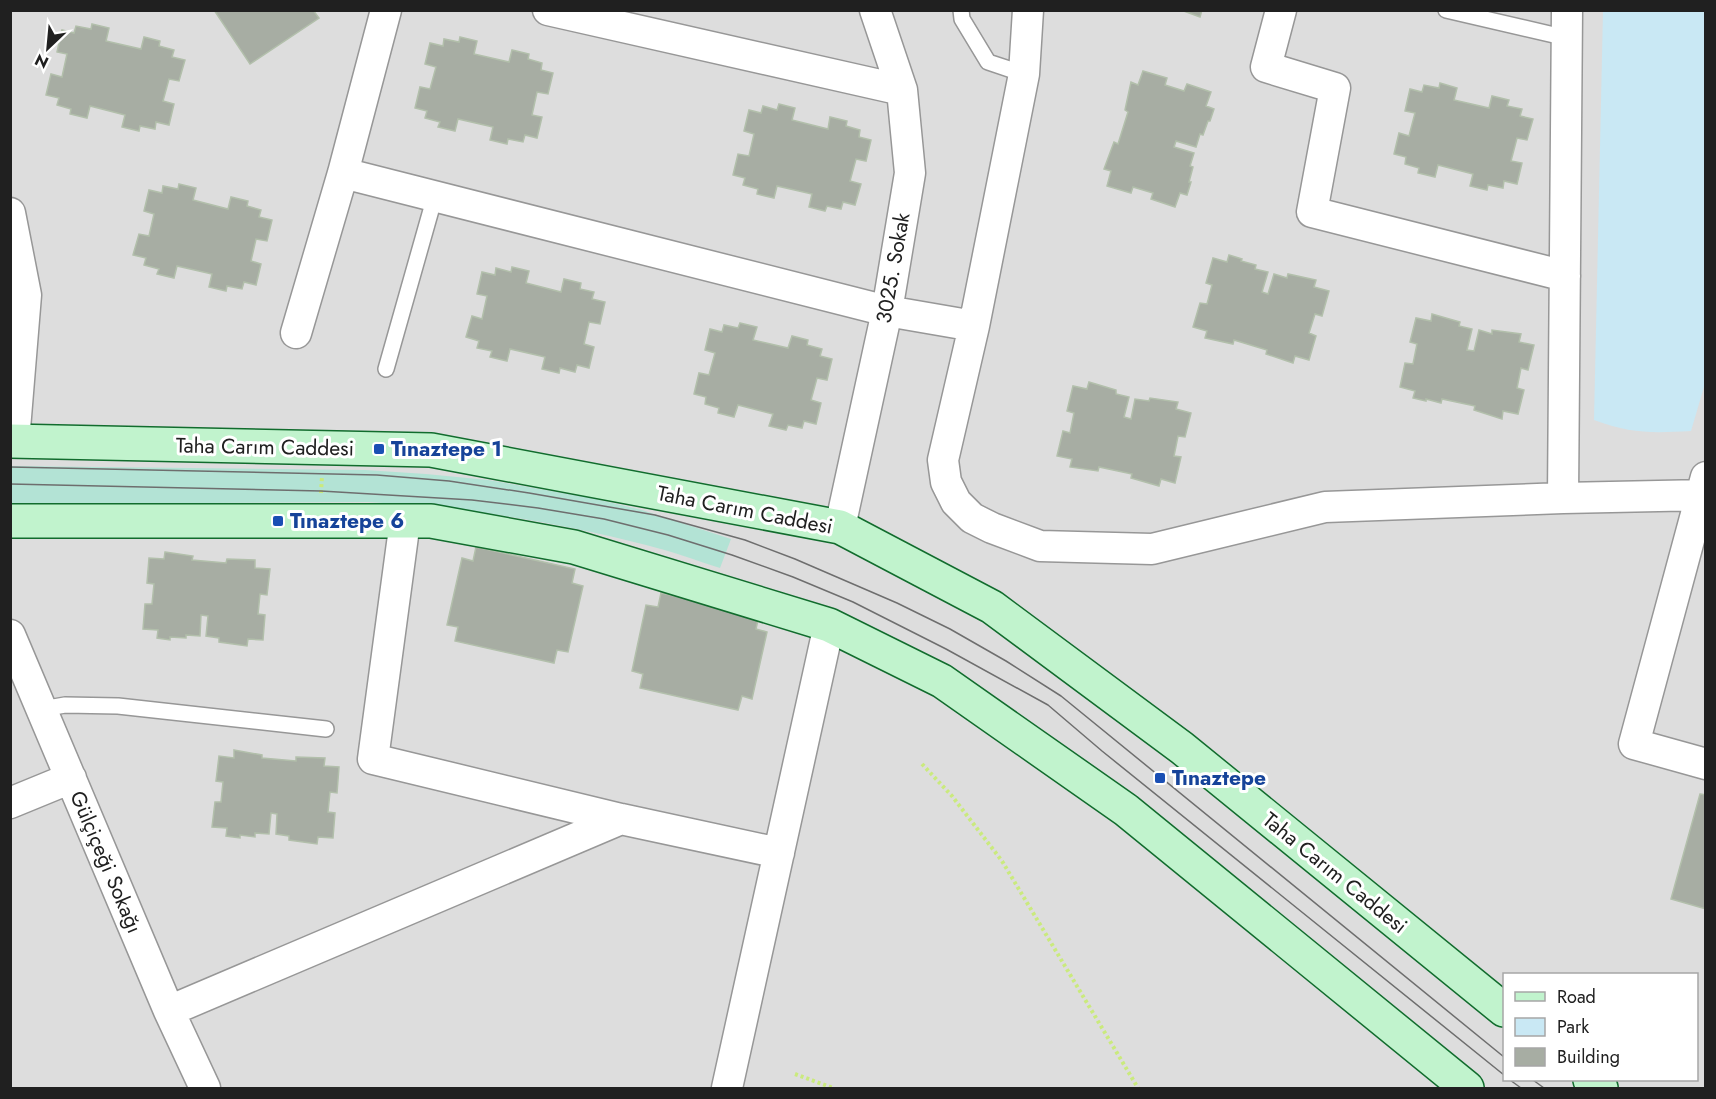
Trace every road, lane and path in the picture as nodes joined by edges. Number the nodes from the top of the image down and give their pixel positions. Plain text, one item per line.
1 (386, 10) edge
2 (548, 10) edge
3 (875, 10) edge
4 (893, 10) edge
5 (961, 10) edge
6 (1028, 10) edge
7 (1281, 10) edge
8 (1446, 10) edge
9 (1567, 24) edge
10 (1024, 74) junction
11 (902, 90) junction
12 (343, 173) junction
13 (435, 196) junction
14 (10, 213) edge
15 (1565, 276) junction
16 (886, 311) junction
17 (974, 326) junction
18 (296, 333) dead end
19 (386, 369) dead end
20 (12, 441) edge
21 (322, 448) junction
22 (1704, 489) edge
23 (1563, 498) junction
24 (10, 521) edge
25 (321, 521) junction
26 (405, 521) junction
27 (840, 527) junction
28 (830, 625) junction
29 (10, 635) edge
30 (42, 709) junction
31 (326, 729) dead end
32 (922, 764) dead end
33 (1706, 764) edge
34 (71, 778) junction
35 (10, 803) edge
36 (621, 819) junction
37 (779, 852) junction
38 (1503, 1009) edge
39 (169, 1011) junction
40 (795, 1074) dead end
41 (205, 1089) edge
42 (727, 1089) edge
43 (833, 1089) edge
44 (1138, 1089) edge
45 (1467, 1089) edge

1 - 12 street
2 - 11 street
3 - 11 street, 3025. Sokak
4 - 11 street
5 - 10 lane
6 - 10 street
7 - 15 street
8 - 9 lane
9 - 15 street
10 - 17 street
11 - 16 street, 3025. Sokak
12 - 13 street
12 - 18 street
13 - 16 street
13 - 19 lane
14 - 20 street
15 - 23 street
16 - 17 street
16 - 27 street, 3025. Sokak
17 - 23 street
20 - 21 main road, Taha Carım Caddesi
21 - 25 path
21 - 27 main road, Taha Carım Caddesi
22 - 23 street
22 - 33 street
24 - 25 main road
25 - 26 main road
26 - 28 main road
26 - 36 street
27 - 38 main road, Taha Carım Caddesi
28 - 37 street
28 - 45 main road
29 - 30 street, Gülçiçeği Sokağı
30 - 31 lane
30 - 34 street, Gülçiçeği Sokağı
32 - 44 path
34 - 35 street
34 - 39 street, Gülçiçeği Sokağı
36 - 37 street
36 - 39 street
37 - 42 street
39 - 41 street, Gülçiçeği Sokağı
40 - 43 path

